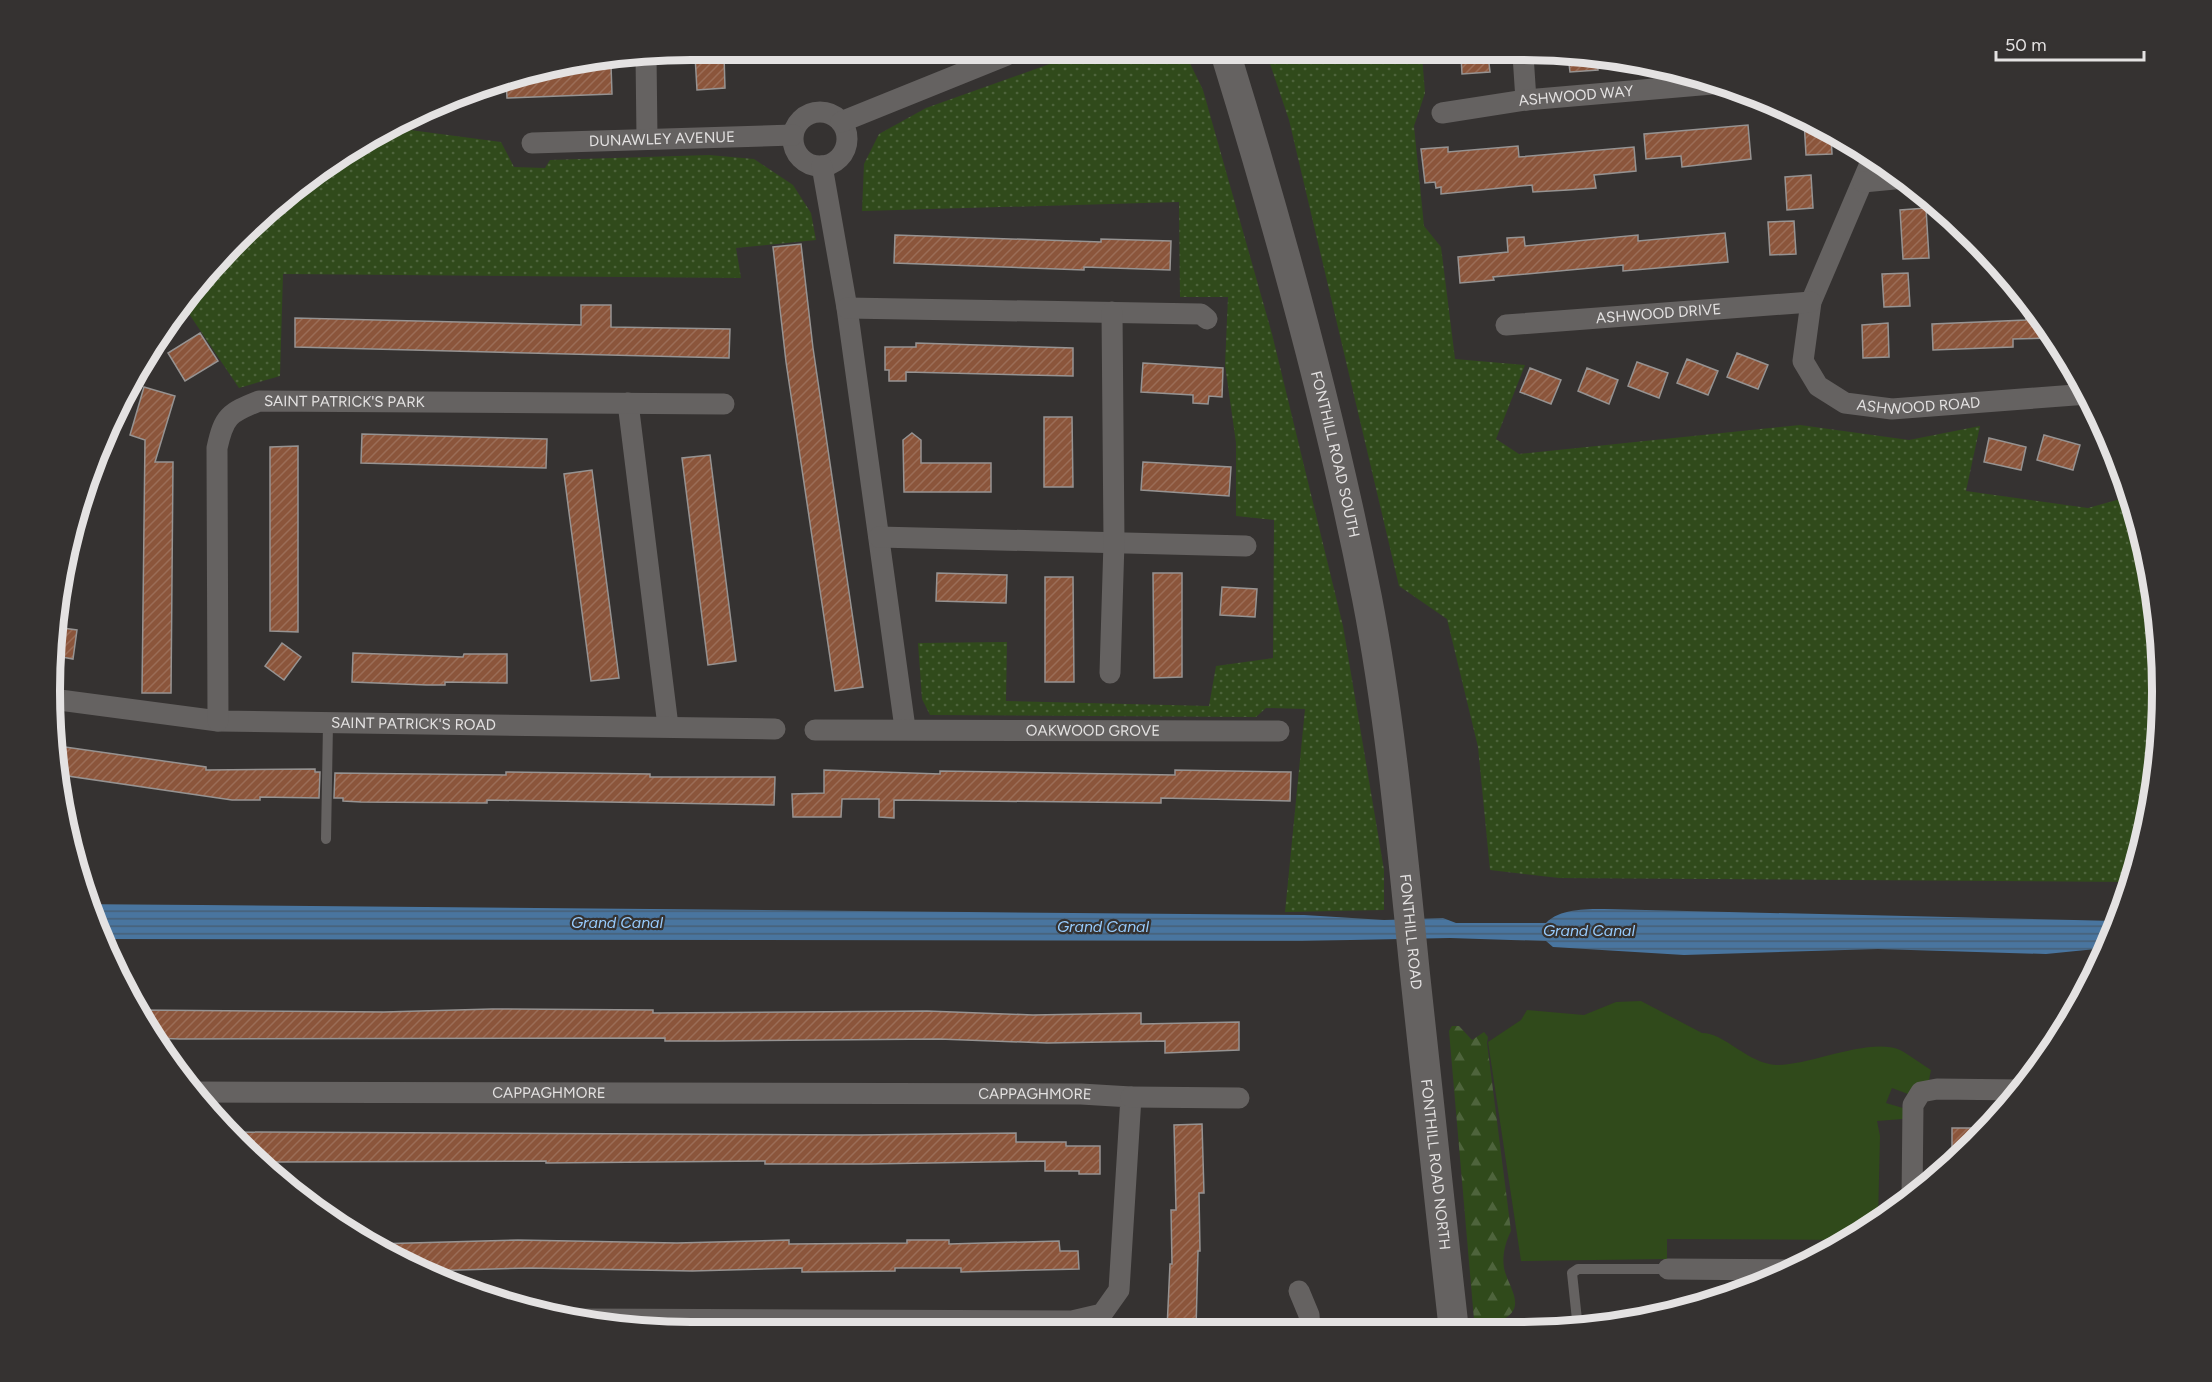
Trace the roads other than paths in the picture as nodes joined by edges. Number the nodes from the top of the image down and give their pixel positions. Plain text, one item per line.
1 (995, 60) edge
2 (1228, 60) edge
3 (1523, 60) edge
4 (646, 61) edge
5 (1696, 85) edge
6 (1526, 100) junction
7 (1442, 113) dead end
8 (841, 122) junction
9 (793, 135) junction
10 (647, 138) junction
11 (532, 143) dead end
12 (1870, 165) edge
13 (822, 166) junction
14 (1890, 179) edge
15 (1863, 182) junction
16 (1811, 302) junction
17 (847, 308) junction
18 (1112, 312) junction
19 (1207, 319) dead end
20 (1506, 325) dead end
21 (2077, 395) edge
22 (628, 403) junction
23 (724, 404) dead end
24 (879, 537) junction
25 (1114, 542) junction
26 (1246, 546) dead end
27 (1110, 673) dead end
28 (60, 700) edge
29 (218, 721) junction
30 (328, 723) junction
31 (668, 726) junction
32 (905, 728) junction
33 (775, 729) dead end
34 (815, 730) dead end
35 (1279, 731) dead end
36 (326, 840) dead end
37 (1404, 863) joint
38 (1418, 1000) joint
39 (2009, 1090) edge
40 (204, 1092) edge
41 (1131, 1096) junction
42 (1239, 1098) dead end
43 (1912, 1186) edge
44 (1668, 1269) joint
45 (1771, 1270) edge
46 (1299, 1292) dead end
47 (632, 1319) edge
48 (1577, 1320) edge
49 (1309, 1322) edge
50 (1453, 1322) edge

1 - 8 street
2 - 37 main road, FONTHILL ROAD SOUTH
3 - 6 street
4 - 10 street
5 - 6 street, ASHWOOD WAY
6 - 7 street, ASHWOOD WAY
8 - 9 street
8 - 13 street
9 - 10 street, DUNAWLEY AVENUE
9 - 13 street
10 - 11 street, DUNAWLEY AVENUE
12 - 15 street, ASHWOOD ROAD
13 - 17 street
14 - 15 street
15 - 16 street, ASHWOOD ROAD
16 - 20 street, ASHWOOD DRIVE
16 - 21 street, ASHWOOD ROAD
17 - 18 street
17 - 24 street
18 - 19 street
18 - 25 street
22 - 23 street, SAINT PATRICK'S PARK
22 - 29 street, SAINT PATRICK'S PARK
22 - 31 street
24 - 25 street
24 - 32 street
25 - 26 street
25 - 27 street
28 - 29 street, SAINT PATRICK'S ROAD
29 - 30 street, SAINT PATRICK'S ROAD
30 - 31 street, SAINT PATRICK'S ROAD
30 - 36 lane
31 - 33 street, SAINT PATRICK'S ROAD
32 - 34 street, OAKWOOD GROVE
32 - 35 street, OAKWOOD GROVE
37 - 38 main road, FONTHILL ROAD
38 - 50 main road, FONTHILL ROAD NORTH
39 - 43 street
40 - 41 street, CAPPAGHMORE
41 - 42 street, CAPPAGHMORE
41 - 47 street
44 - 45 street
44 - 48 lane
46 - 49 street

